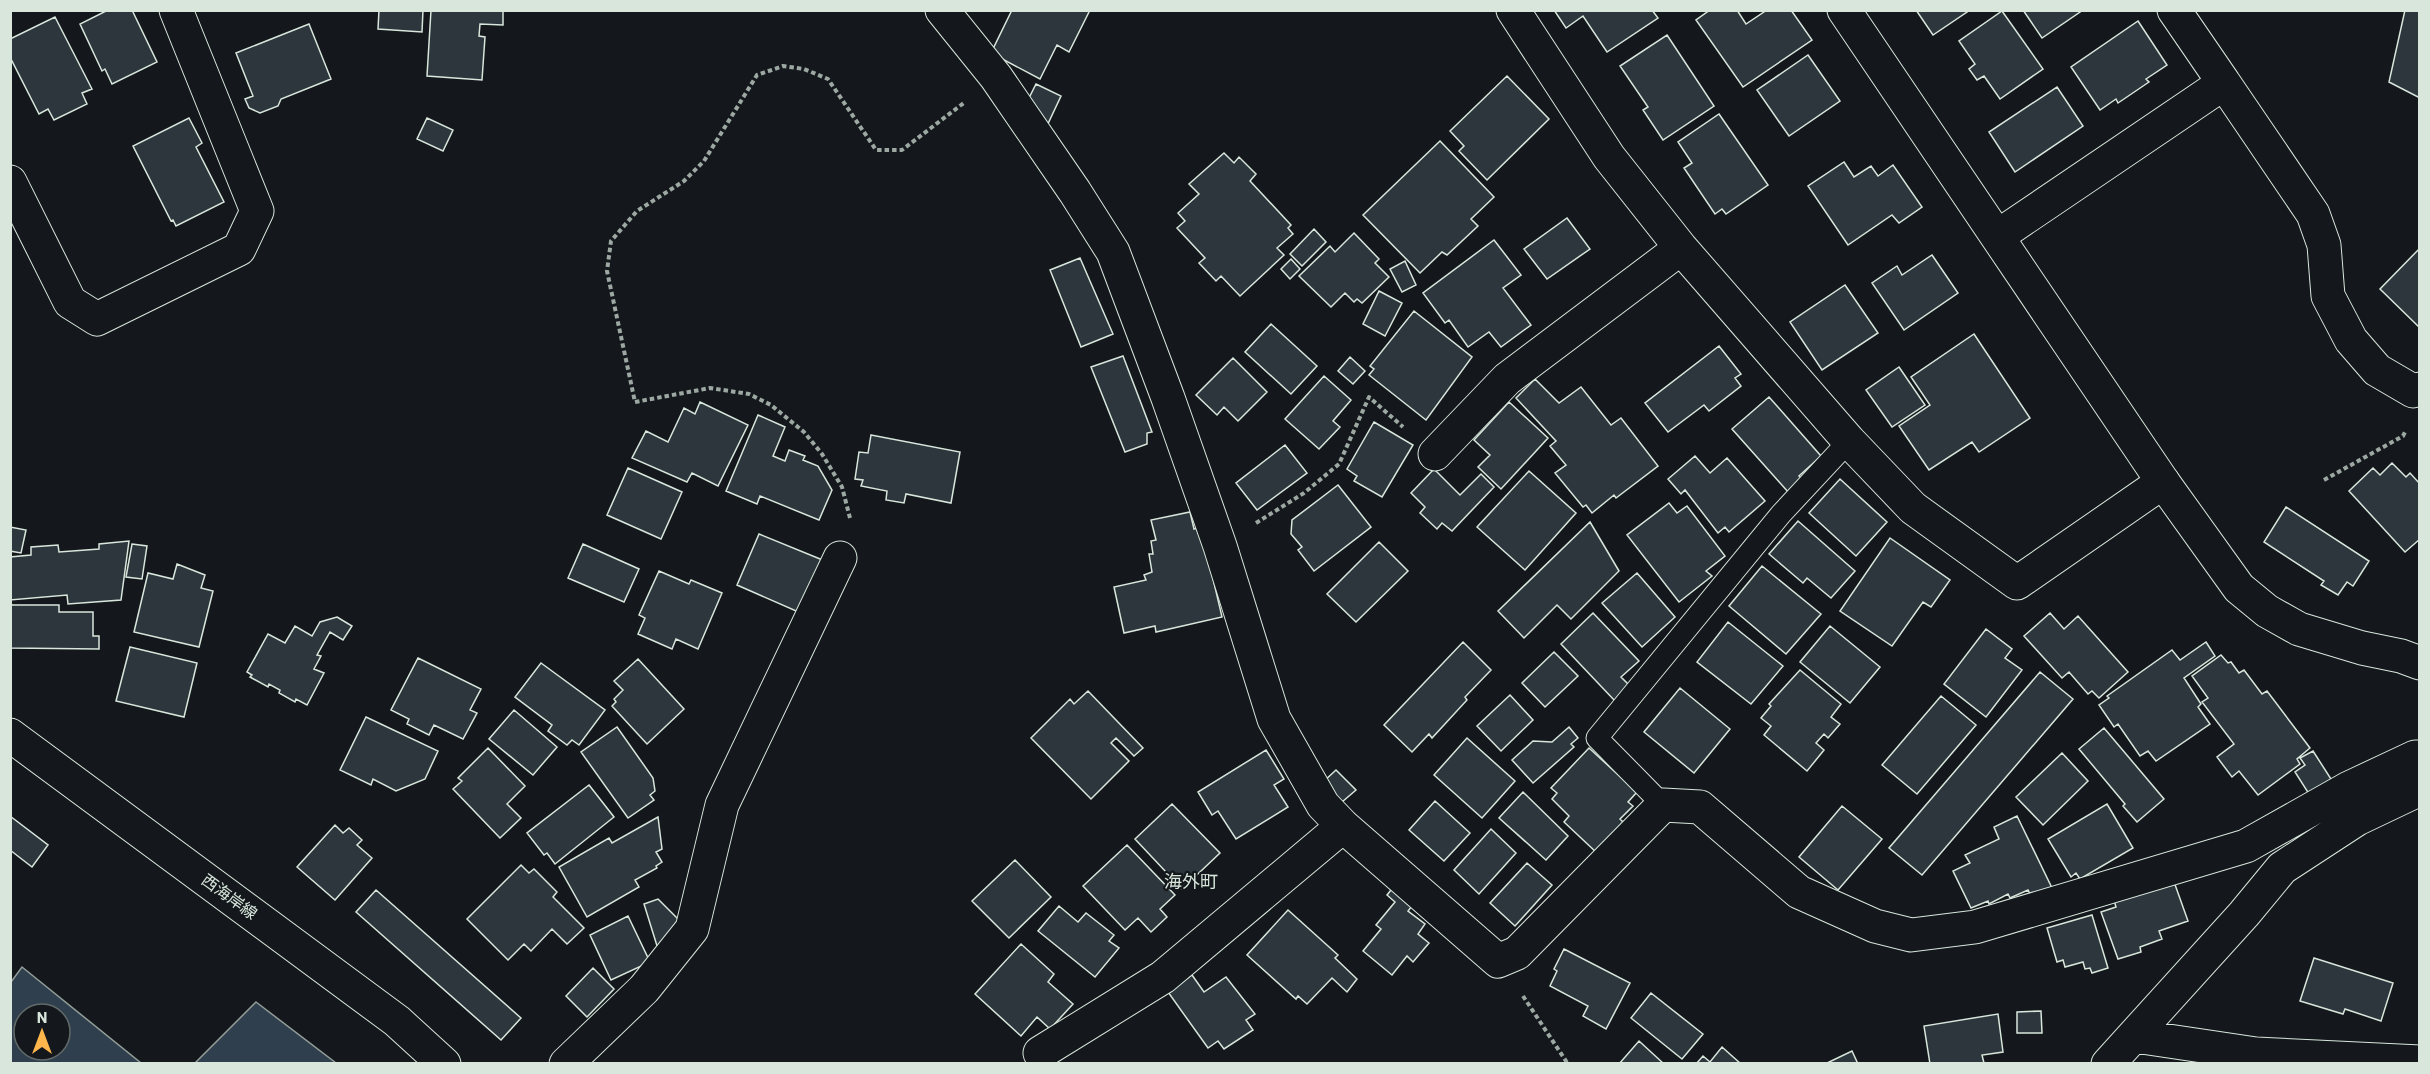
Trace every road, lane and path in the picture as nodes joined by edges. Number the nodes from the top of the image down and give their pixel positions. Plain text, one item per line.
1 (176, 10) edge
2 (942, 10) edge
3 (1513, 10) edge
4 (1844, 10) edge
5 (2174, 10) edge
6 (996, 77) junction
7 (2224, 83) junction
8 (10, 182) edge
9 (1998, 236) junction
10 (1681, 248) junction
11 (2416, 390) edge
12 (1849, 441) junction
13 (1435, 454) joint
14 (2324, 480) dead end
15 (2163, 482) junction
16 (1220, 546) junction
17 (840, 558) joint
18 (2420, 663) edge
19 (10, 735) edge
20 (2420, 757) edge
21 (2420, 789) edge
22 (1663, 805) junction
23 (1343, 826) junction
24 (1498, 961) junction
25 (2135, 1036) junction
26 (1040, 1053) dead end
27 (2420, 1062) edge
28 (444, 1064) edge
29 (566, 1064) edge
30 (1568, 1064) edge
31 (2108, 1064) edge

1 - 8 street
2 - 6 street
3 - 10 street
4 - 9 street
5 - 7 street
6 - 16 street
6 - 17 path
7 - 9 street
7 - 11 street
9 - 15 street
10 - 12 street
10 - 13 street
11 - 14 path
12 - 15 street
12 - 22 lane
13 - 16 path
15 - 18 street
16 - 23 street
17 - 29 street
19 - 28 street, 西海岸線
20 - 22 street
21 - 25 street
22 - 24 street
23 - 24 street
23 - 26 street
24 - 30 path
25 - 27 street
25 - 31 street

